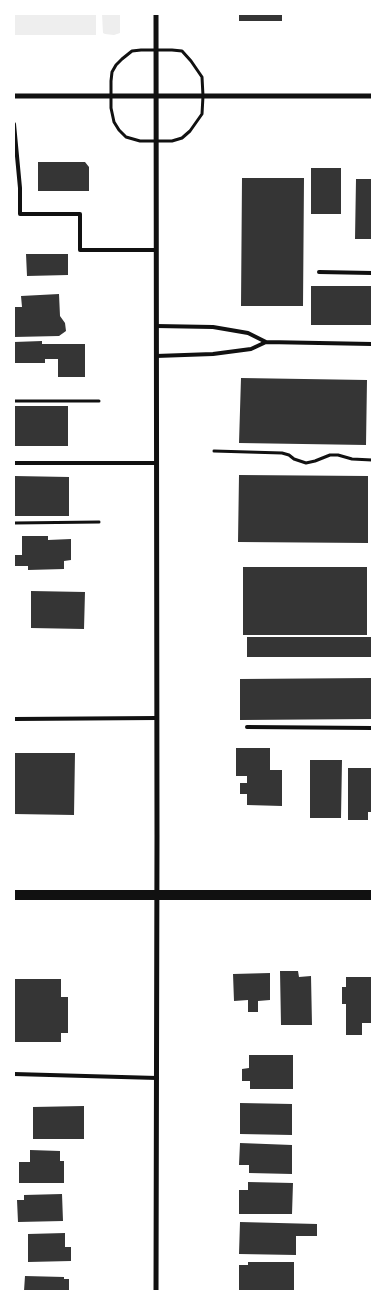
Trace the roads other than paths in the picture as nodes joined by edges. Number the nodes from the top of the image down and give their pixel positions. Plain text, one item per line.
1 (156, 14) edge
2 (14, 96) edge
3 (156, 96) junction
4 (372, 96) edge
5 (14, 124) edge
6 (156, 250) junction
7 (319, 272) dead end
8 (372, 273) edge
9 (156, 326) junction
10 (266, 342) junction
11 (372, 344) edge
12 (156, 356) junction
13 (14, 463) edge
14 (156, 463) junction
15 (157, 718) junction
16 (14, 719) edge
17 (247, 727) dead end
18 (372, 728) edge
19 (14, 895) edge
20 (157, 895) junction
21 (372, 895) edge
22 (14, 1074) edge
23 (156, 1078) junction
24 (156, 1291) edge

1 - 3 street
2 - 3 street
3 - 4 street
3 - 6 street
5 - 6 lane
6 - 9 street
7 - 8 lane
9 - 10 lane
9 - 12 street
10 - 11 lane
10 - 12 lane
12 - 14 street
13 - 14 lane
14 - 15 street
15 - 16 lane
15 - 20 street
17 - 18 lane
19 - 20 main road
20 - 21 main road
20 - 23 street
22 - 23 lane
23 - 24 street

